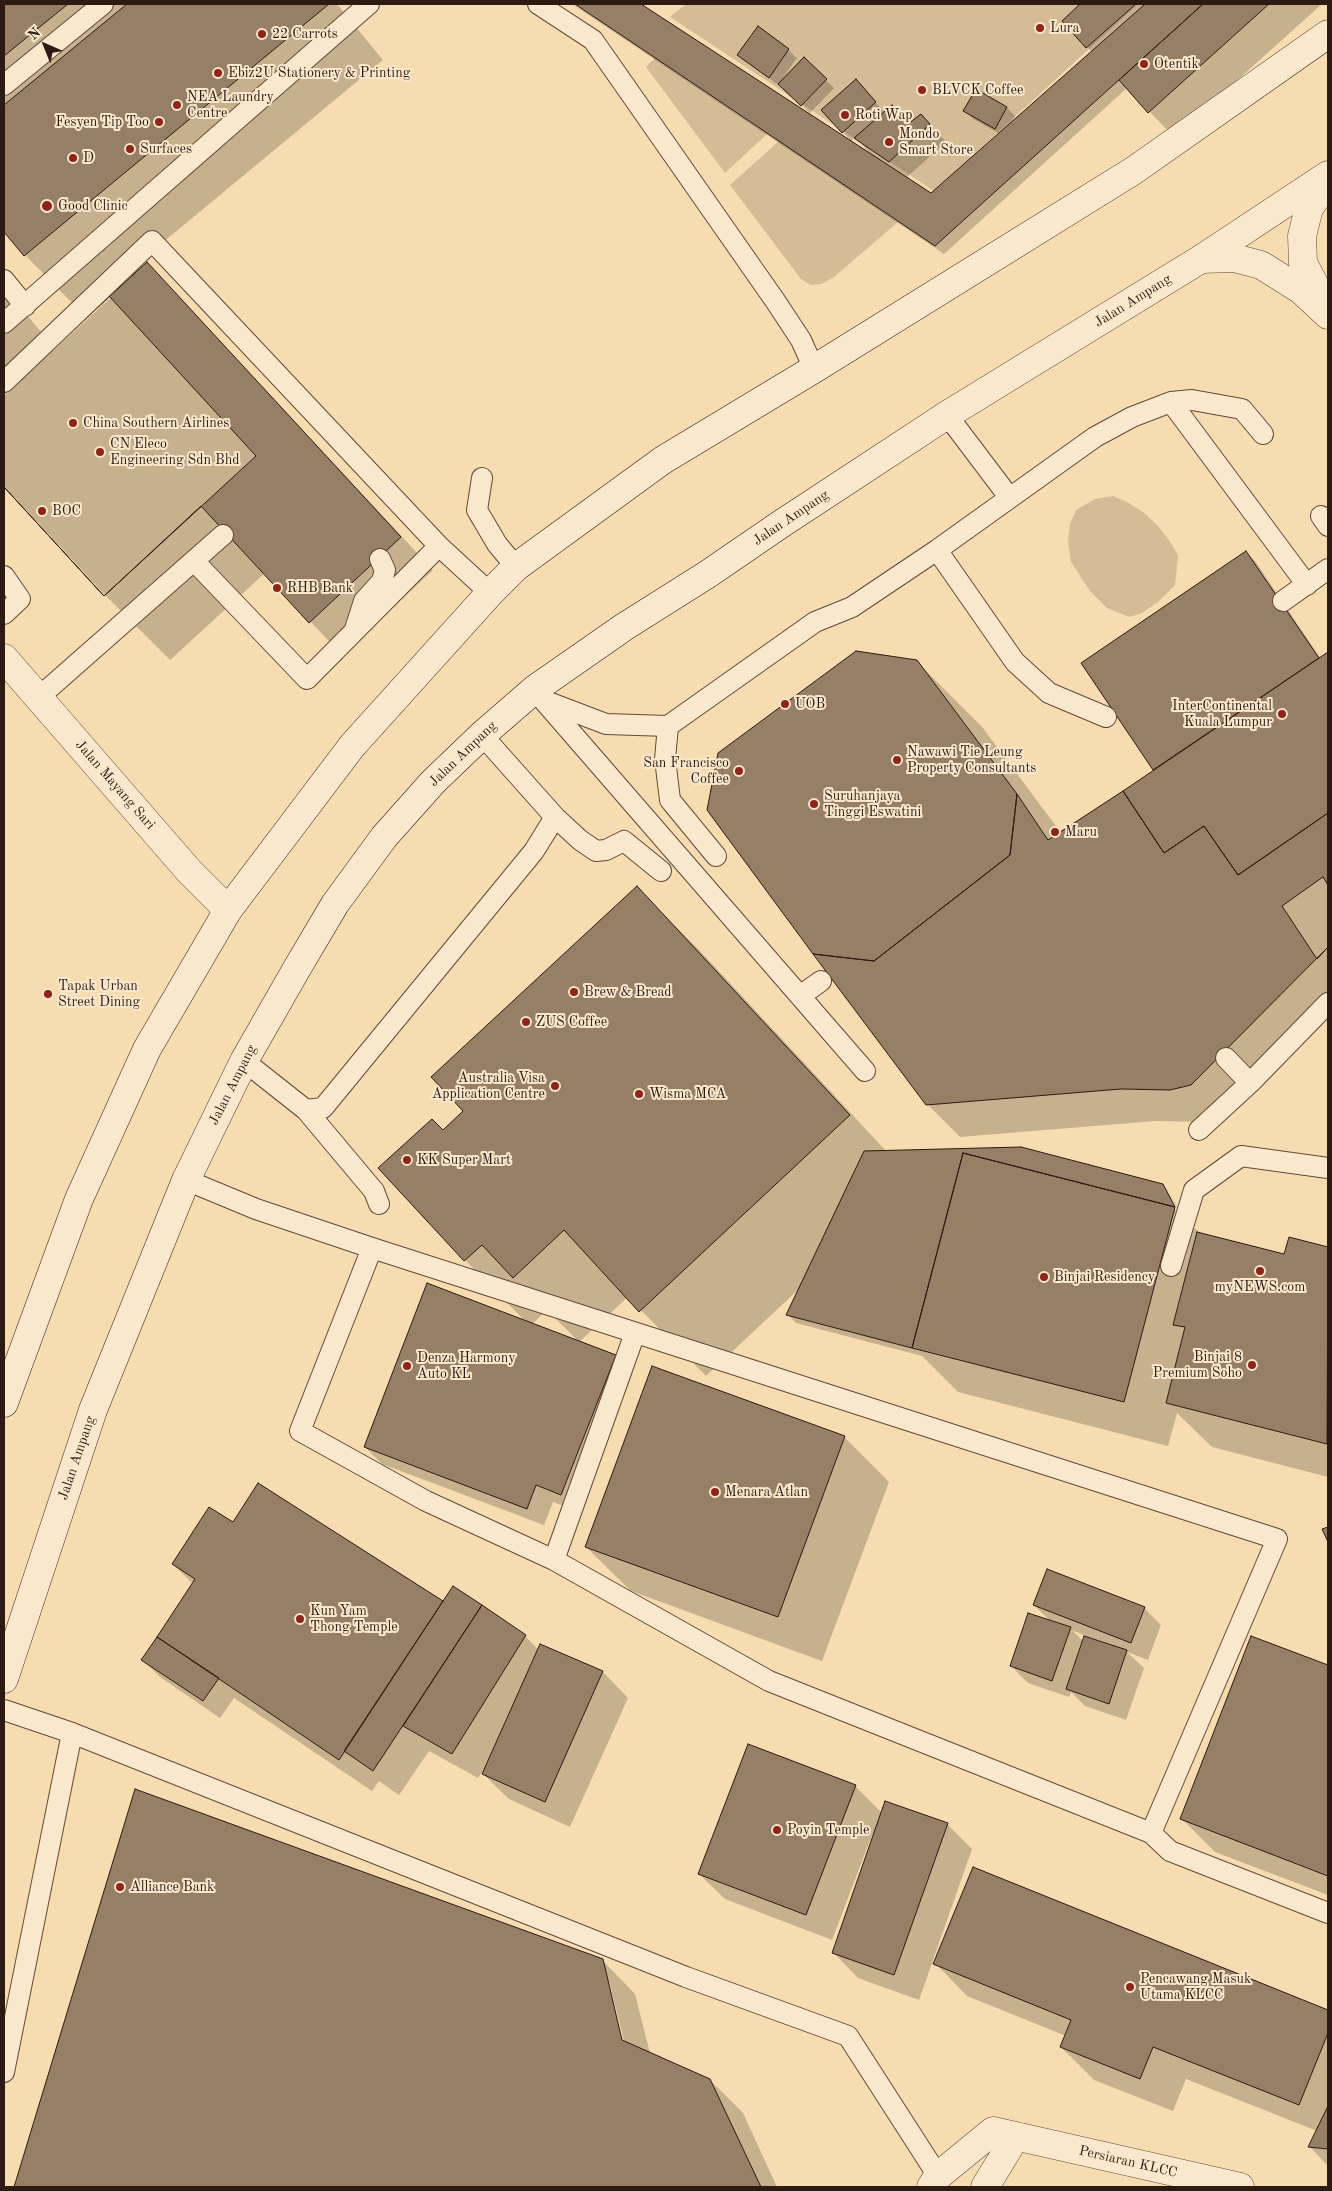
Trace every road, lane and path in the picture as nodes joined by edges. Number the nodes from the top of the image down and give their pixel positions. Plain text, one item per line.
1 (103, 4) edge
2 (369, 4) edge
3 (538, 4) edge
4 (1328, 34) edge
5 (4, 85) edge
6 (1328, 175) edge
7 (1328, 182) edge
8 (1201, 259) junction
9 (4, 280) edge
10 (24, 306) junction
11 (1328, 313) edge
12 (4, 323) edge
13 (814, 369) junction
14 (4, 382) edge
15 (1171, 402) junction
16 (947, 415) junction
17 (1263, 434) dead end
18 (482, 478) dead end
19 (1007, 494) junction
20 (223, 535) dead end
21 (440, 546) junction
22 (938, 550) junction
23 (380, 559) dead end
24 (194, 560) junction
25 (516, 567) junction
26 (1328, 569) edge
27 (4, 576) edge
28 (1307, 585) junction
29 (490, 593) junction
30 (1283, 601) dead end
31 (4, 614) edge
32 (815, 622) junction
33 (353, 633) junction
34 (4, 658) edge
35 (539, 694) junction
36 (39, 697) junction
37 (1106, 718) dead end
38 (668, 726) junction
39 (482, 735) junction
40 (555, 817) junction
41 (716, 856) dead end
42 (661, 871) dead end
43 (228, 910) junction
44 (821, 982) dead end
45 (800, 996) junction
46 (1325, 1014) edge
47 (1226, 1058) dead end
48 (244, 1061) junction
49 (866, 1071) dead end
50 (1250, 1083) junction
51 (306, 1110) junction
52 (1199, 1130) dead end
53 (1328, 1168) edge
54 (186, 1180) junction
55 (379, 1204) dead end
56 (372, 1248) junction
57 (1171, 1266) dead end
58 (635, 1333) junction
59 (4, 1403) edge
60 (554, 1560) junction
61 (4, 1679) edge
62 (4, 1710) edge
63 (72, 1733) junction
64 (1152, 1833) junction
65 (1328, 1913) edge
66 (4, 2072) edge
67 (1016, 2136) junction
68 (934, 2181) edge
69 (985, 2187) edge
70 (1240, 2187) edge

1 - 5 lane
2 - 10 lane
3 - 13 lane
4 - 13 main road
6 - 8 main road, Jalan Ampang
7 - 11 main road
8 - 11 main road
8 - 16 main road, Jalan Ampang
9 - 10 lane
10 - 12 lane
13 - 25 main road
14 - 21 lane
15 - 17 lane
15 - 19 lane
15 - 28 lane
16 - 19 lane
16 - 35 main road, Jalan Ampang
18 - 25 lane
19 - 22 lane
19 - 32 lane
20 - 24 lane
21 - 29 lane
21 - 33 lane
22 - 32 lane
22 - 37 lane
23 - 33 lane
24 - 33 lane
24 - 36 lane
25 - 29 main road
26 - 28 lane
27 - 31 lane
28 - 30 lane
29 - 43 main road
32 - 38 lane
34 - 36 main road, Jalan Mayang Sari
35 - 38 lane
35 - 39 main road, Jalan Ampang
35 - 45 lane
36 - 43 main road, Jalan Mayang Sari
38 - 41 lane
39 - 40 lane
39 - 48 main road, Jalan Ampang
40 - 42 lane
40 - 51 lane
43 - 59 main road
44 - 45 lane
45 - 49 lane
46 - 50 lane
47 - 50 lane
48 - 51 lane
48 - 54 main road, Jalan Ampang
50 - 52 lane
51 - 55 lane
53 - 57 lane
54 - 56 lane
54 - 61 main road, Jalan Ampang
56 - 58 lane
56 - 60 lane
58 - 60 lane
58 - 64 lane
60 - 64 lane
62 - 63 lane
63 - 66 lane
63 - 68 lane
64 - 65 lane
67 - 68 main road, Persiaran KLCC
67 - 69 main road
67 - 70 main road, Persiaran KLCC

